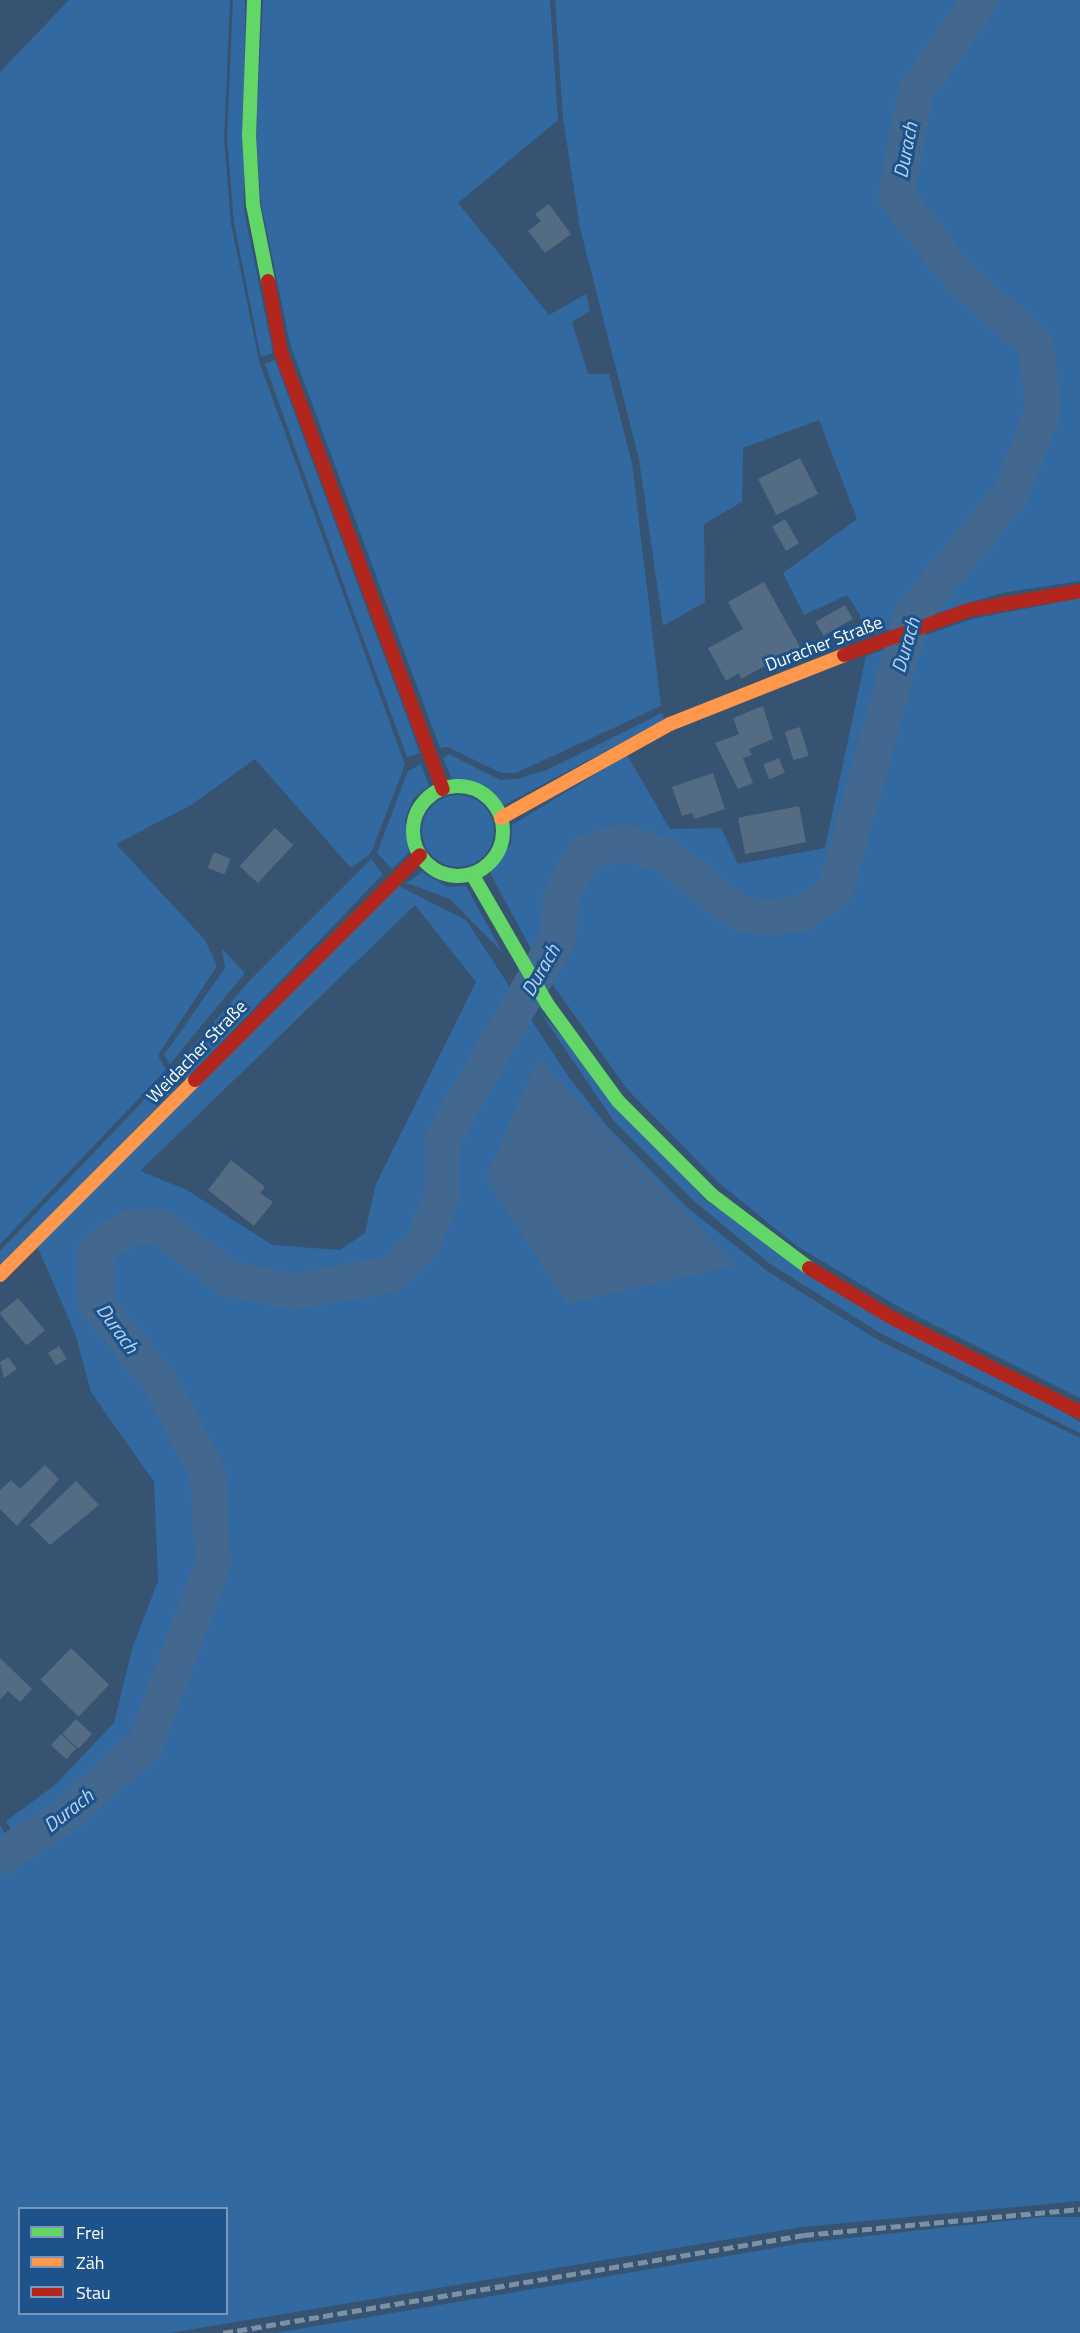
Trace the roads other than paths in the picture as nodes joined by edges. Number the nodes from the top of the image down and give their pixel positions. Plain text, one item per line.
1 (254, 0) edge
2 (1080, 591) edge
3 (444, 789) junction
4 (501, 818) junction
5 (420, 855) junction
6 (472, 874) junction
7 (0, 1275) edge
8 (1080, 1412) edge

1 - 3 street
2 - 4 street, Duracher Straße
3 - 4 street
3 - 5 street
4 - 6 street
5 - 6 street
5 - 7 street, Weidacher Straße
6 - 8 street

